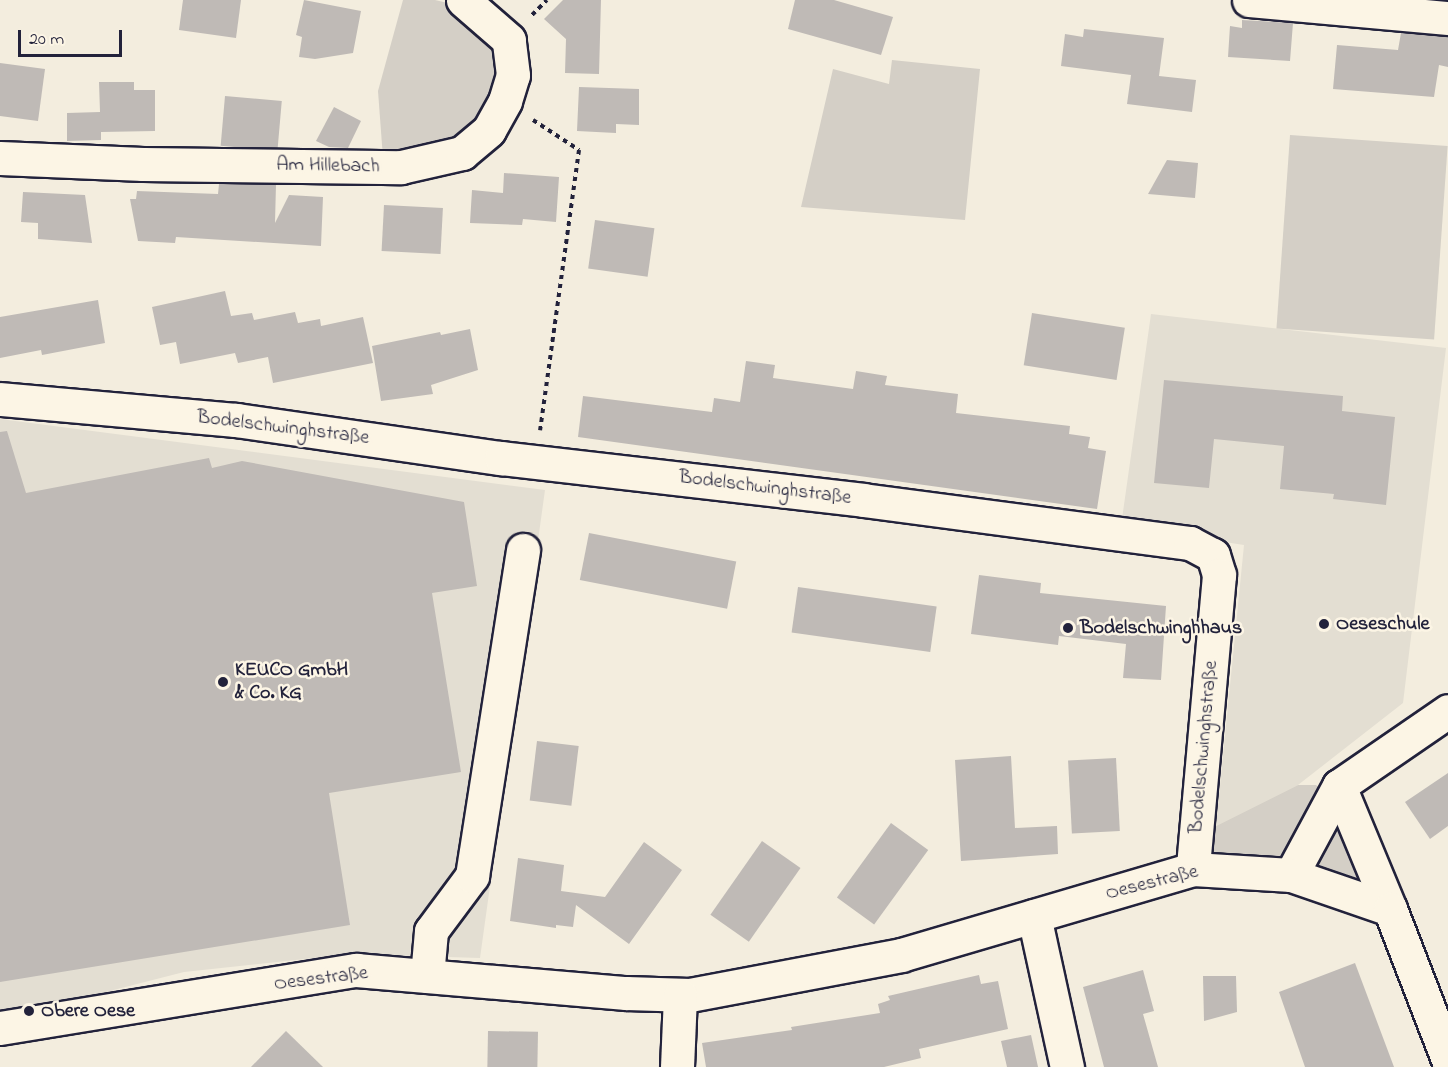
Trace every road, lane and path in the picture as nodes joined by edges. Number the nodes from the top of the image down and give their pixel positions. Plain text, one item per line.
1 (463, 0) edge
2 (1249, 0) edge
3 (1448, 18) edge
4 (505, 101) junction
5 (0, 158) edge
6 (0, 399) edge
7 (536, 462) junction
8 (523, 550) dead end
9 (1448, 711) edge
10 (1339, 786) junction
11 (1193, 868) junction
12 (1291, 874) junction
13 (1390, 909) junction
14 (1034, 916) junction
15 (427, 976) junction
16 (680, 995) junction
17 (0, 1028) edge
18 (1448, 1059) edge
19 (677, 1067) edge
20 (1067, 1067) edge

1 - 4 street, Am Hillebach
2 - 3 street
4 - 5 street, Am Hillebach
4 - 7 path
6 - 7 street, Bodelschwinghstraße
7 - 11 street, Bodelschwinghstraße
8 - 15 street
9 - 10 street
10 - 12 street
10 - 13 street
11 - 12 street, Oesestraße
11 - 14 street, Oesestraße
12 - 13 street, Oesestraße
13 - 18 street
14 - 16 street, Oesestraße
14 - 20 street
15 - 16 street, Oesestraße
15 - 17 street, Oesestraße
16 - 19 street

